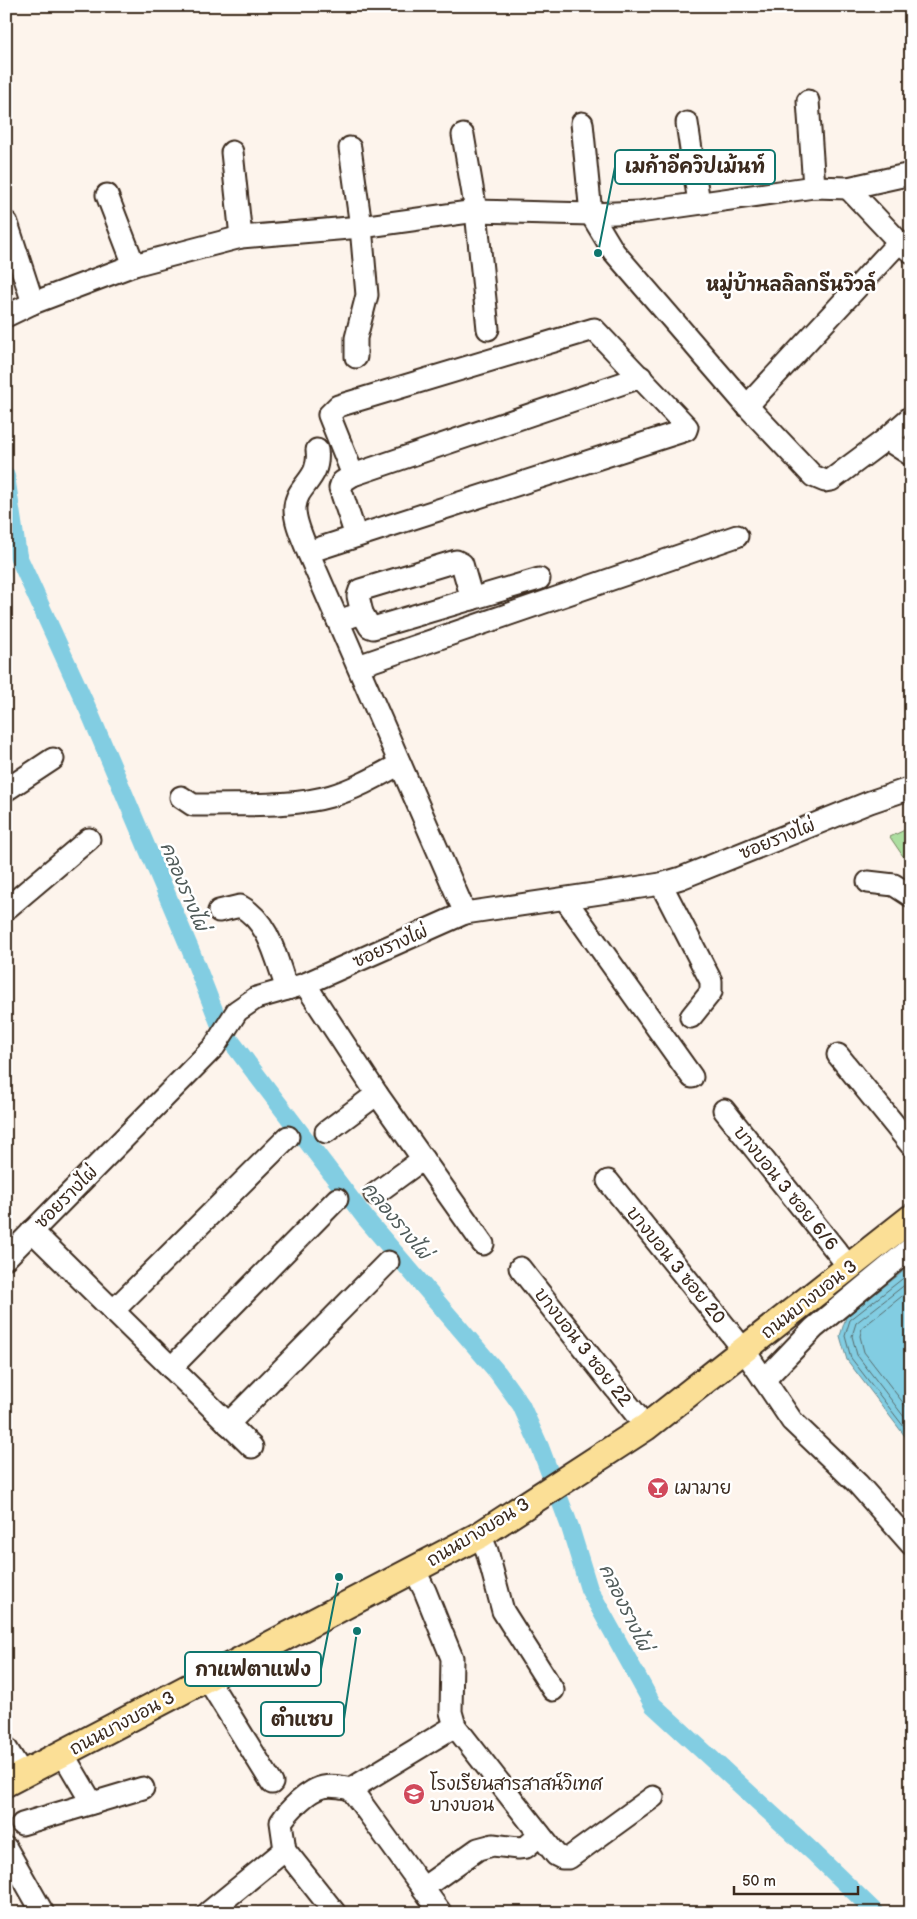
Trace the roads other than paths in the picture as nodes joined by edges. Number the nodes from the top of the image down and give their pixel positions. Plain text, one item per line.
1 (808, 101) dead end
2 (582, 123) dead end
3 (688, 123) dead end
4 (463, 135) dead end
5 (350, 148) dead end
6 (232, 152) dead end
7 (911, 174) edge
8 (814, 187) junction
9 (848, 188) junction
10 (107, 195) dead end
11 (698, 203) junction
12 (476, 211) junction
13 (591, 214) junction
14 (7, 222) edge
15 (361, 227) junction
16 (241, 237) junction
17 (905, 247) edge
18 (134, 265) junction
19 (34, 303) junction
20 (6, 316) edge
21 (488, 328) dead end
22 (356, 357) dead end
23 (641, 377) junction
24 (747, 406) junction
25 (911, 417) edge
26 (886, 439) junction
27 (316, 450) dead end
28 (911, 455) edge
29 (353, 475) junction
30 (356, 536) junction
31 (737, 536) dead end
32 (308, 552) junction
33 (539, 579) dead end
34 (472, 599) junction
35 (362, 613) junction
36 (338, 620) junction
37 (358, 666) junction
38 (53, 760) dead end
39 (400, 764) junction
40 (911, 788) edge
41 (6, 790) edge
42 (181, 797) dead end
43 (89, 838) dead end
44 (868, 882) dead end
45 (661, 884) junction
46 (911, 896) edge
47 (565, 899) junction
48 (6, 909) edge
49 (219, 911) dead end
50 (465, 913) junction
51 (296, 986) junction
52 (691, 1017) dead end
53 (838, 1055) dead end
54 (692, 1077) dead end
55 (377, 1094) junction
56 (724, 1110) dead end
57 (326, 1132) dead end
58 (288, 1137) dead end
59 (911, 1145) edge
60 (423, 1159) junction
61 (608, 1181) dead end
62 (375, 1194) dead end
63 (337, 1198) dead end
64 (911, 1218) edge
65 (32, 1231) junction
66 (483, 1244) dead end
67 (911, 1248) edge
68 (6, 1258) edge
69 (388, 1262) dead end
70 (849, 1267) junction
71 (520, 1268) dead end
72 (113, 1310) junction
73 (744, 1350) junction
74 (171, 1368) junction
75 (764, 1380) junction
76 (228, 1424) junction
77 (646, 1427) junction
78 (252, 1447) dead end
79 (480, 1535) junction
80 (911, 1544) edge
81 (414, 1569) junction
82 (207, 1678) junction
83 (553, 1690) dead end
84 (455, 1726) junction
85 (6, 1748) edge
86 (63, 1754) junction
87 (14, 1779) edge
88 (272, 1784) dead end
89 (143, 1788) dead end
90 (351, 1788) junction
91 (653, 1797) dead end
92 (92, 1803) junction
93 (22, 1824) dead end
94 (540, 1835) junction
95 (6, 1848) edge
96 (285, 1850) junction
97 (423, 1888) junction
98 (43, 1913) edge
99 (208, 1913) edge
100 (336, 1913) edge
101 (441, 1913) edge

1 - 8 street
2 - 13 street
3 - 11 street
4 - 12 street
5 - 15 street
6 - 16 street
7 - 9 street
8 - 9 street
8 - 11 street
9 - 17 street
10 - 18 street
11 - 13 street
12 - 13 street
12 - 15 street
12 - 21 street
13 - 24 street
14 - 19 street
15 - 16 street
15 - 22 street
16 - 18 street
17 - 24 street
18 - 19 street
19 - 20 street
23 - 29 street
23 - 29 street
23 - 30 street
24 - 26 street
25 - 26 street
26 - 28 street
27 - 32 street
29 - 30 street
30 - 32 street
31 - 37 street
32 - 36 street
33 - 34 street
34 - 35 street
34 - 35 street
35 - 36 street
36 - 37 street
37 - 39 street
38 - 41 street
39 - 42 street
39 - 50 street
40 - 45 street, ซอยรางไผ่
43 - 48 street
44 - 46 street
45 - 47 street, ซอยรางไผ่
45 - 52 street
47 - 50 street, ซอยรางไผ่
47 - 54 street
49 - 51 street
50 - 51 street, ซอยรางไผ่
51 - 55 street
51 - 65 street, ซอยรางไผ่
53 - 59 street
55 - 57 street
55 - 60 street
56 - 70 street, บางบอน 3 ซอย 6/6
58 - 72 street
60 - 62 street
60 - 66 street
61 - 73 street, บางบอน 3 ซอย 20
63 - 74 street
64 - 70 main road, ถนนบางบอน 3
65 - 68 street, ซอยรางไผ่
65 - 72 street
67 - 75 street
69 - 76 street
70 - 73 main road, ถนนบางบอน 3
71 - 77 street, บางบอน 3 ซอย 22
72 - 74 street
73 - 75 street, บางบอน 3 ซอย 20
73 - 77 main road, ถนนบางบอน 3
74 - 76 street
75 - 80 street, บางบอน 3 ซอย 20
76 - 78 street
77 - 79 main road, ถนนบางบอน 3
79 - 81 main road, ถนนบางบอน 3
79 - 83 street
81 - 82 main road, ถนนบางบอน 3
81 - 84 street
82 - 86 main road, ถนนบางบอน 3
82 - 88 street
84 - 90 street
84 - 94 street
85 - 87 street
86 - 87 main road, ถนนบางบอน 3
86 - 92 street
89 - 92 street
90 - 96 street
90 - 97 street
91 - 94 street
92 - 93 street
94 - 97 street
95 - 98 street
96 - 99 street
96 - 100 street
97 - 101 street

